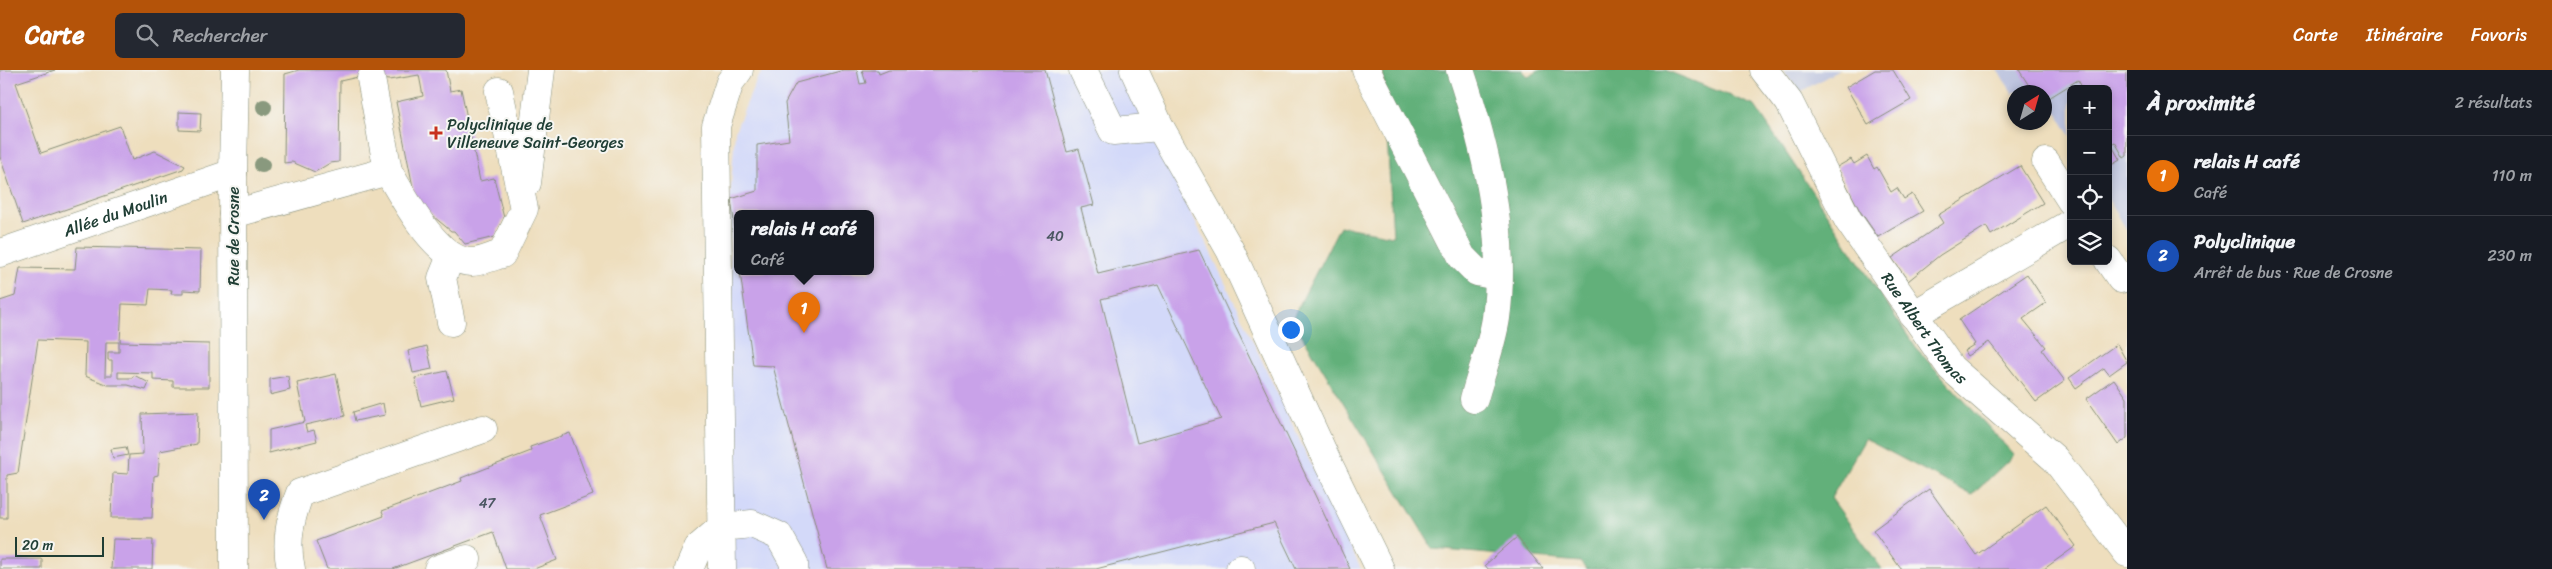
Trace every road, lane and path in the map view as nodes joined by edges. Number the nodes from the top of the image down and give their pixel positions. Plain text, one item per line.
1 (235, 70) edge
2 (541, 70) edge
3 (738, 70) edge
4 (1083, 70) edge
5 (1134, 70) edge
6 (1366, 70) edge
7 (1460, 70) edge
8 (1764, 70) edge
9 (371, 79) dead end
10 (499, 91) dead end
11 (1160, 127) junction
12 (2046, 162) dead end
13 (388, 171) junction
14 (233, 173) junction
15 (2067, 195) edge
16 (524, 209) junction
17 (233, 214) junction
18 (2067, 225) edge
19 (0, 253) edge
20 (450, 256) junction
21 (1497, 276) junction
22 (1913, 314) junction
23 (452, 322) dead end
24 (1474, 399) dead end
25 (483, 429) dead end
26 (722, 527) junction
27 (2127, 553) edge
28 (467, 559) dead end
29 (234, 569) edge
30 (291, 569) edge
31 (438, 569) edge
32 (689, 569) edge
33 (722, 569) edge
34 (794, 569) edge
35 (1380, 569) edge

1 - 14 street, Rue de Crosne
2 - 16 street
3 - 26 street
4 - 11 street
5 - 11 street
6 - 21 street
7 - 21 street
8 - 22 street, Rue Albert Thomas
9 - 13 street
10 - 16 street
11 - 35 street
12 - 15 street
13 - 17 street
13 - 20 street
14 - 17 street, Rue de Crosne
14 - 19 street, Allée du Moulin
16 - 20 street
17 - 29 street, Rue de Crosne
18 - 22 street
20 - 23 street
21 - 24 street
22 - 27 street, Rue Albert Thomas
25 - 30 street
26 - 32 street
26 - 33 street
26 - 34 street
28 - 31 street

